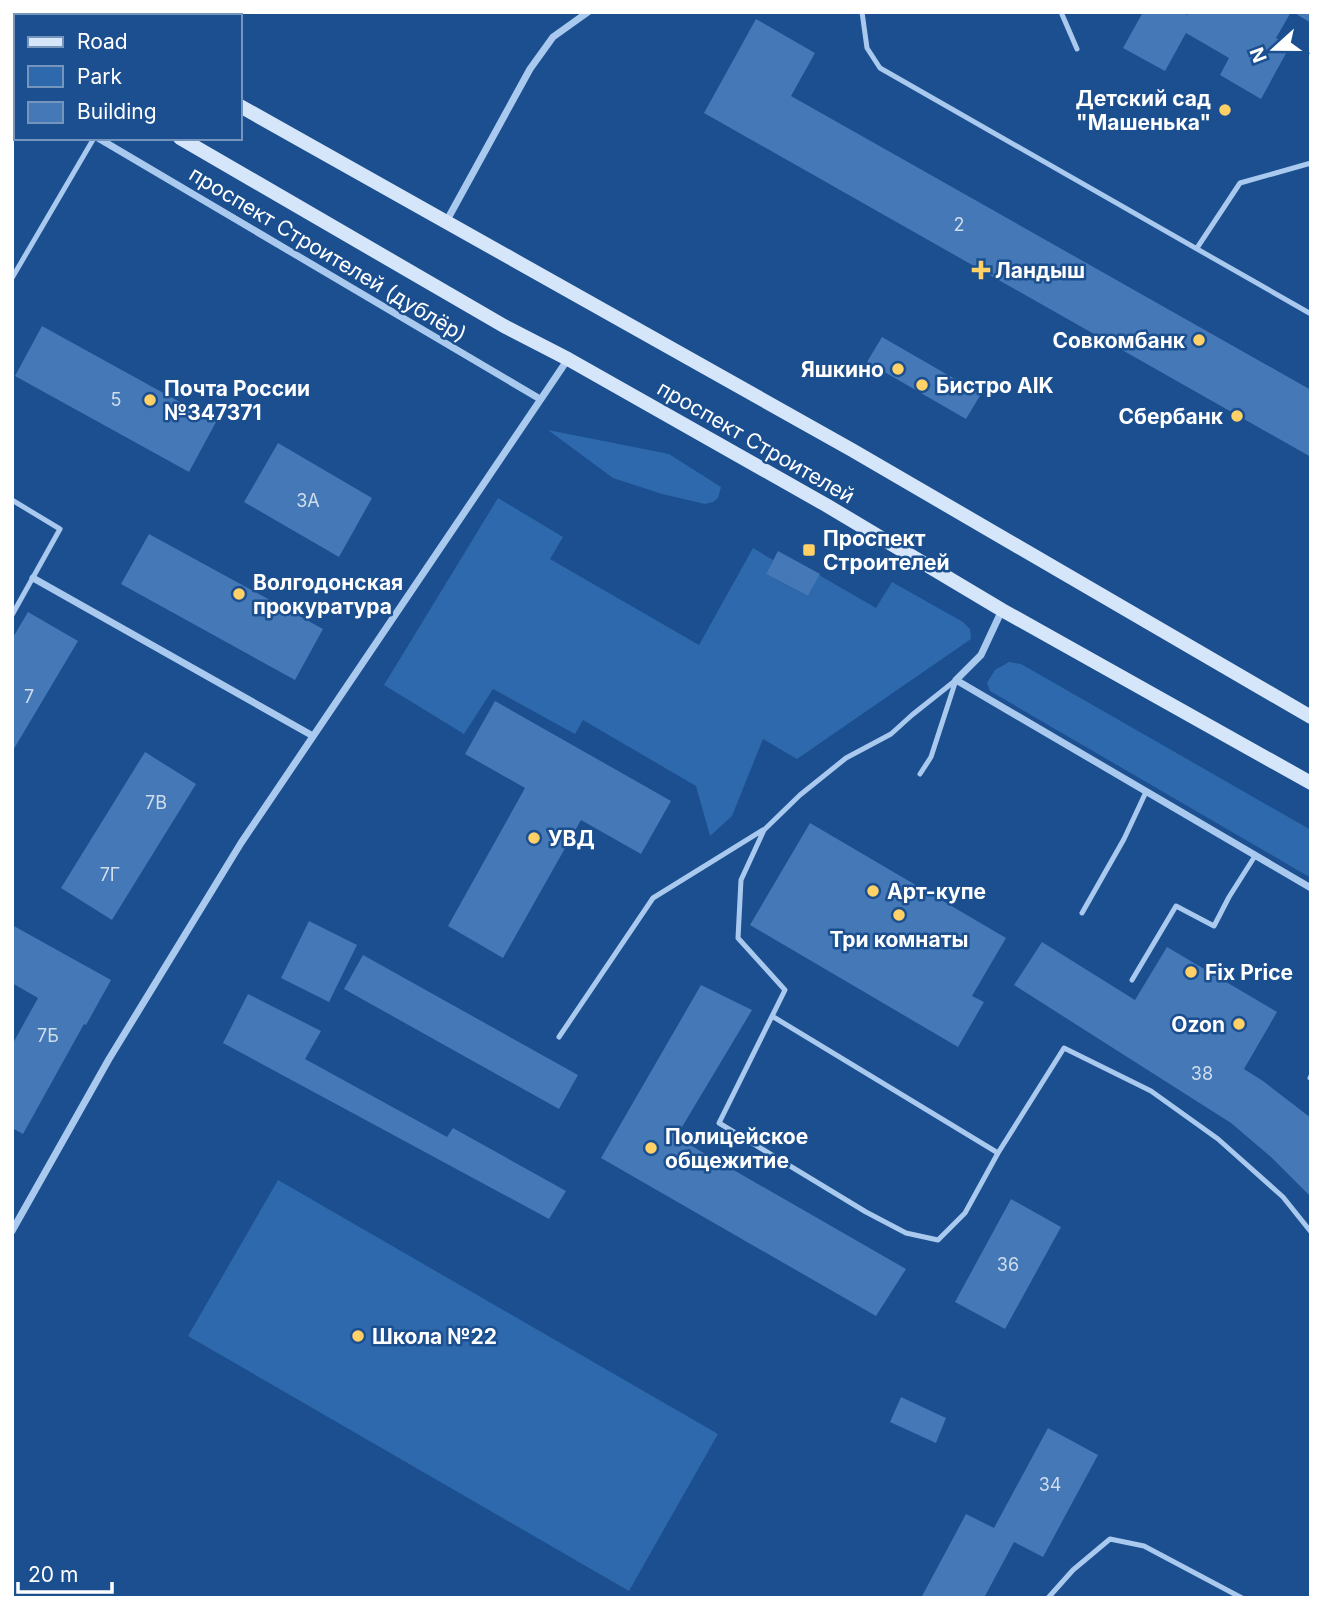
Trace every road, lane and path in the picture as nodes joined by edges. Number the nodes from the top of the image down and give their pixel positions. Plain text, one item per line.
1 (588, 12) edge
2 (862, 12) edge
3 (1060, 12) edge
4 (1077, 49) dead end
5 (242, 99) edge
6 (242, 107) edge
7 (259, 118) junction
8 (95, 140) edge
9 (99, 140) edge
10 (183, 140) edge
11 (1311, 163) edge
12 (446, 222) junction
13 (1197, 248) junction
14 (12, 278) edge
15 (1311, 314) edge
16 (568, 359) junction
17 (540, 399) junction
18 (12, 500) edge
19 (33, 578) junction
20 (1002, 610) junction
21 (12, 615) edge
22 (956, 680) junction
23 (1311, 717) edge
24 (313, 736) junction
25 (919, 774) dead end
26 (1311, 783) edge
27 (1146, 792) junction
28 (764, 830) junction
29 (1255, 856) junction
30 (1311, 888) edge
31 (1082, 913) dead end
32 (1132, 980) dead end
33 (772, 1016) junction
34 (559, 1037) dead end
35 (998, 1153) junction
36 (12, 1231) edge
37 (1311, 1232) edge
38 (1048, 1598) edge
39 (1242, 1598) edge

1 - 12 street
2 - 13 lane
3 - 4 lane
5 - 7 street
6 - 7 main road, проспект Строителей
7 - 12 main road, проспект Строителей
8 - 14 lane
9 - 17 street, проспект Строителей (дублёр)
10 - 16 main road, проспект Строителей
11 - 13 lane
12 - 23 main road, проспект Строителей
13 - 15 lane
16 - 17 street
16 - 20 main road, проспект Строителей
17 - 24 street
18 - 19 lane
19 - 21 lane
19 - 24 street
20 - 22 street
20 - 26 main road, проспект Строителей
22 - 25 lane
22 - 27 street
22 - 28 lane
24 - 36 street
27 - 29 street
27 - 31 lane
28 - 33 lane
28 - 34 lane
29 - 30 street
29 - 32 lane
33 - 35 lane
33 - 35 lane
35 - 37 lane
38 - 39 lane

